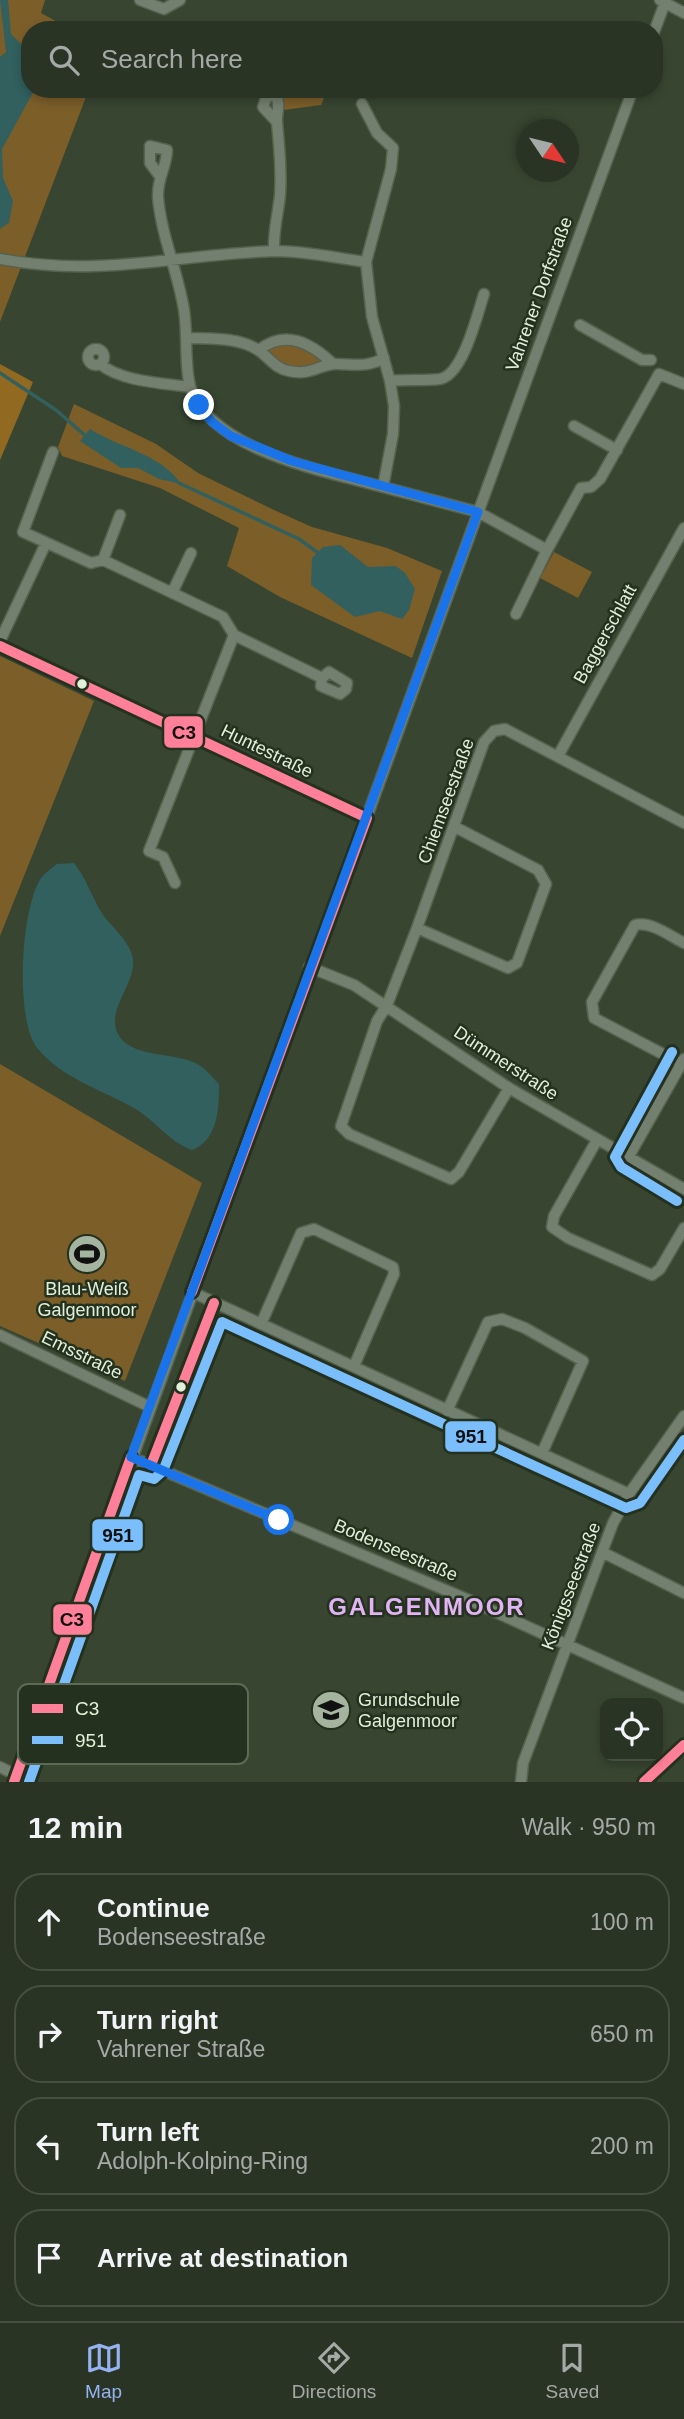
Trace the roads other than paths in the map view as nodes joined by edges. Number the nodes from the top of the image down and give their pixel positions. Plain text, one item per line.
1 (140, 0) edge
2 (180, 0) edge
3 (664, 1) edge
4 (684, 13) edge
5 (658, 21) edge
6 (630, 98) edge
7 (362, 104) dead end
8 (277, 122) dead end
9 (159, 175) dead end
10 (274, 251) junction
11 (0, 259) edge
12 (174, 262) junction
13 (366, 262) junction
14 (484, 294) dead end
15 (580, 325) dead end
16 (188, 338) junction
17 (259, 350) junction
18 (384, 358) junction
19 (651, 360) dead end
20 (332, 363) junction
21 (100, 364) dead end
22 (390, 381) junction
23 (684, 384) edge
24 (190, 387) junction
25 (574, 426) dead end
26 (617, 450) junction
27 (53, 452) dead end
28 (383, 487) junction
29 (478, 512) junction
30 (120, 515) dead end
31 (684, 528) edge
32 (46, 543) junction
33 (547, 550) junction
34 (191, 553) dead end
35 (103, 560) junction
36 (172, 593) junction
37 (516, 614) dead end
38 (233, 635) junction
39 (0, 641) edge
40 (0, 646) edge
41 (321, 678) dead end
42 (193, 735) junction
43 (558, 756) junction
44 (366, 818) junction
45 (684, 823) edge
46 (455, 827) junction
47 (175, 883) dead end
48 (417, 928) junction
49 (684, 943) edge
50 (309, 967) junction
51 (387, 1005) junction
52 (682, 1061) edge
53 (509, 1088) junction
54 (597, 1140) junction
55 (629, 1156) junction
56 (684, 1189) edge
57 (684, 1228) edge
58 (192, 1292) junction
59 (214, 1303) junction
60 (261, 1324) junction
61 (0, 1335) edge
62 (354, 1366) junction
63 (150, 1407) junction
64 (447, 1411) junction
65 (684, 1416) edge
66 (542, 1453) junction
67 (131, 1457) junction
68 (150, 1465) junction
69 (629, 1494) junction
70 (602, 1552) junction
71 (684, 1593) edge
72 (566, 1646) junction
73 (49, 1684) edge
74 (684, 1698) edge
75 (684, 1745) edge
76 (0, 1768) edge
77 (15, 1778) edge
78 (521, 1782) edge
79 (644, 1782) edge

1 - 2 street
3 - 4 street
3 - 5 street
6 - 29 street, Vahrener Dorfstraße
7 - 13 street
8 - 10 street
9 - 12 street
10 - 12 street
10 - 13 street
11 - 12 street
12 - 16 street
13 - 18 street
14 - 22 street
15 - 19 street
16 - 17 street
16 - 24 street
17 - 20 street
17 - 20 street
18 - 20 street
18 - 22 street
21 - 24 street
22 - 28 street
23 - 26 street
24 - 28 street
25 - 26 street
26 - 33 street
27 - 32 street
28 - 29 street
29 - 33 street
29 - 44 street, Vahrener Dorfstraße
30 - 35 street
31 - 43 street, Baggerschlatt
32 - 35 street
32 - 39 street
33 - 37 street
34 - 36 street
35 - 36 street
36 - 38 street
38 - 41 street
38 - 42 street
40 - 42 street, Huntestraße
42 - 44 street, Huntestraße
42 - 47 street
43 - 45 street, Chiemseestraße
43 - 46 street, Chiemseestraße
44 - 50 street, Vahrener Dorfstraße
46 - 48 street, Chiemseestraße
46 - 48 street
48 - 51 street, Chiemseestraße
49 - 52 street
50 - 51 street, Dümmerstraße
50 - 58 street, Vahrener Dorfstraße
51 - 53 street, Dümmerstraße
51 - 53 street, Chiemseestraße
52 - 55 street
53 - 54 street, Dümmerstraße
54 - 55 street, Dümmerstraße
54 - 57 street
55 - 56 street, Dümmerstraße
58 - 59 street
58 - 63 street, Vahrener Dorfstraße
59 - 60 street
59 - 68 street
60 - 62 street
60 - 62 street
61 - 63 street, Emsstraße
62 - 64 street
63 - 67 street, Vahrener Dorfstraße
64 - 66 street
64 - 66 street
65 - 69 street, Königsseestraße
66 - 69 street
67 - 68 street, Bodenseestraße
67 - 73 street, Vahrener Dorfstraße
68 - 72 street, Bodenseestraße
69 - 70 street, Königsseestraße
70 - 71 street
70 - 72 street, Königsseestraße
72 - 74 street, Bodenseestraße
72 - 78 street, Königsseestraße
75 - 79 street
76 - 77 street

